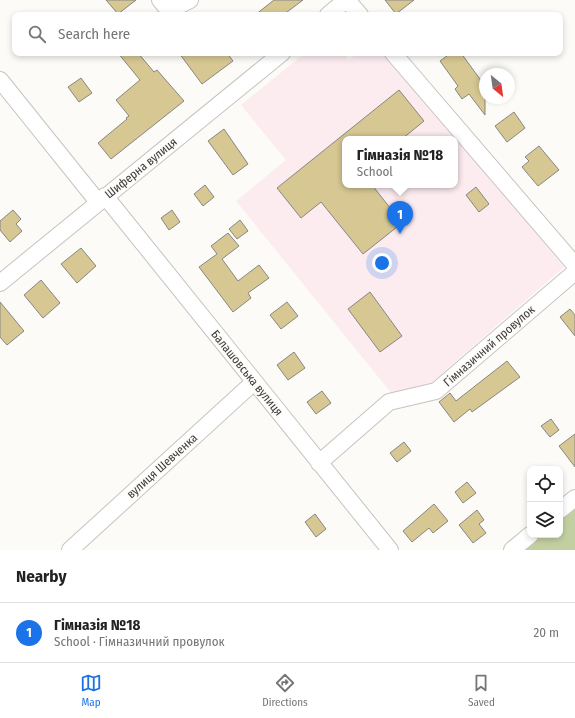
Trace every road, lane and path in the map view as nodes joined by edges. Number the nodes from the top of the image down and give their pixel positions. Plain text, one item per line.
1 (160, 0) edge
2 (190, 0) edge
3 (347, 0) edge
4 (332, 12) edge
5 (357, 12) edge
6 (278, 56) edge
7 (396, 56) edge
8 (0, 80) edge
9 (101, 199) junction
10 (575, 265) edge
11 (575, 272) edge
12 (0, 283) edge
13 (254, 382) junction
14 (319, 463) junction
15 (575, 498) edge
16 (563, 508) edge
17 (527, 538) edge
18 (70, 550) edge
19 (390, 550) edge
20 (512, 550) edge

1 - 2 street
3 - 4 street
3 - 5 street
6 - 9 street, Шиферна вулиця
7 - 10 street
8 - 9 street, Балашовська вулиця
9 - 12 street, Шиферна вулиця
9 - 13 street, Балашовська вулиця
11 - 14 street, Гімназичний провулок
13 - 14 street, Балашовська вулиця
13 - 18 street, вулиця Шевченка
14 - 19 street, Балашовська вулиця
15 - 16 street
17 - 20 street

